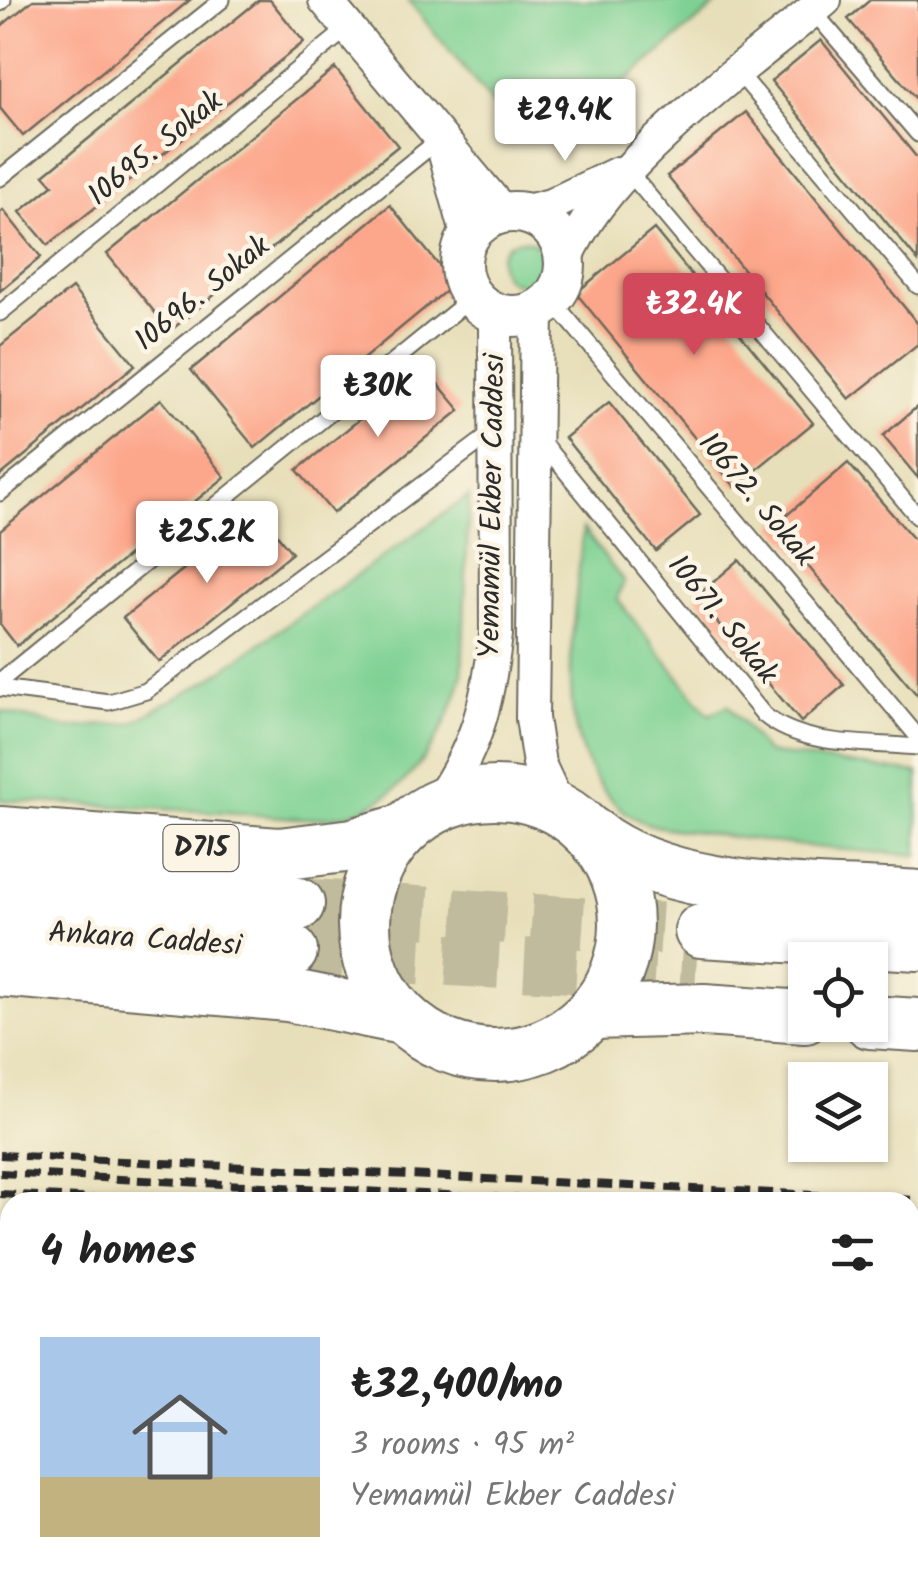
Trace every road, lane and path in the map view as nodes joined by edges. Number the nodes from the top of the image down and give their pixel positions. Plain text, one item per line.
1 (222, 0) edge
2 (324, 0) edge
3 (819, 5) edge
4 (348, 28) junction
5 (740, 73) junction
6 (918, 134) edge
7 (441, 138) junction
8 (626, 169) junction
9 (0, 178) edge
10 (513, 212) junction
11 (468, 237) junction
12 (566, 260) junction
13 (918, 286) edge
14 (484, 305) junction
15 (544, 305) junction
16 (0, 313) edge
17 (496, 430) junction
18 (536, 434) junction
19 (0, 492) edge
20 (918, 517) edge
21 (0, 684) edge
22 (918, 736) edge
23 (918, 747) edge
24 (418, 819) junction
25 (576, 822) junction
26 (0, 833) edge
27 (0, 883) edge
28 (918, 896) edge
29 (0, 929) edge
30 (918, 944) edge
31 (888, 945) edge
32 (788, 949) edge
33 (0, 970) edge
34 (788, 977) edge
35 (888, 987) edge
36 (918, 989) edge
37 (592, 1013) junction
38 (788, 1016) edge
39 (402, 1018) junction
40 (888, 1023) edge
41 (918, 1025) edge

1 - 9 lane
2 - 4 street
3 - 5 street
3 - 6 lane
4 - 7 street
4 - 16 lane, 10695. Sokak
5 - 8 street
5 - 13 lane
7 - 10 street
7 - 11 street
7 - 19 lane, 10696. Sokak
8 - 10 street
8 - 12 street
8 - 20 lane
10 - 11 street
10 - 12 street
11 - 14 street
12 - 15 street
14 - 15 street
14 - 17 street, Yemamül Ekber Caddesi
14 - 21 lane
15 - 18 street, Yemamül Ekber Caddesi
15 - 22 lane, 10672. Sokak
17 - 21 lane
17 - 24 street, Yemamül Ekber Caddesi
18 - 23 lane, 10671. Sokak
18 - 25 street, Yemamül Ekber Caddesi
24 - 25 highway
24 - 26 highway, D715
24 - 39 highway
25 - 28 highway
25 - 37 highway
27 - 29 highway, Ankara Caddesi / D715
30 - 31 highway
32 - 34 highway
33 - 39 highway
35 - 36 highway
37 - 38 highway
37 - 39 highway
40 - 41 highway

